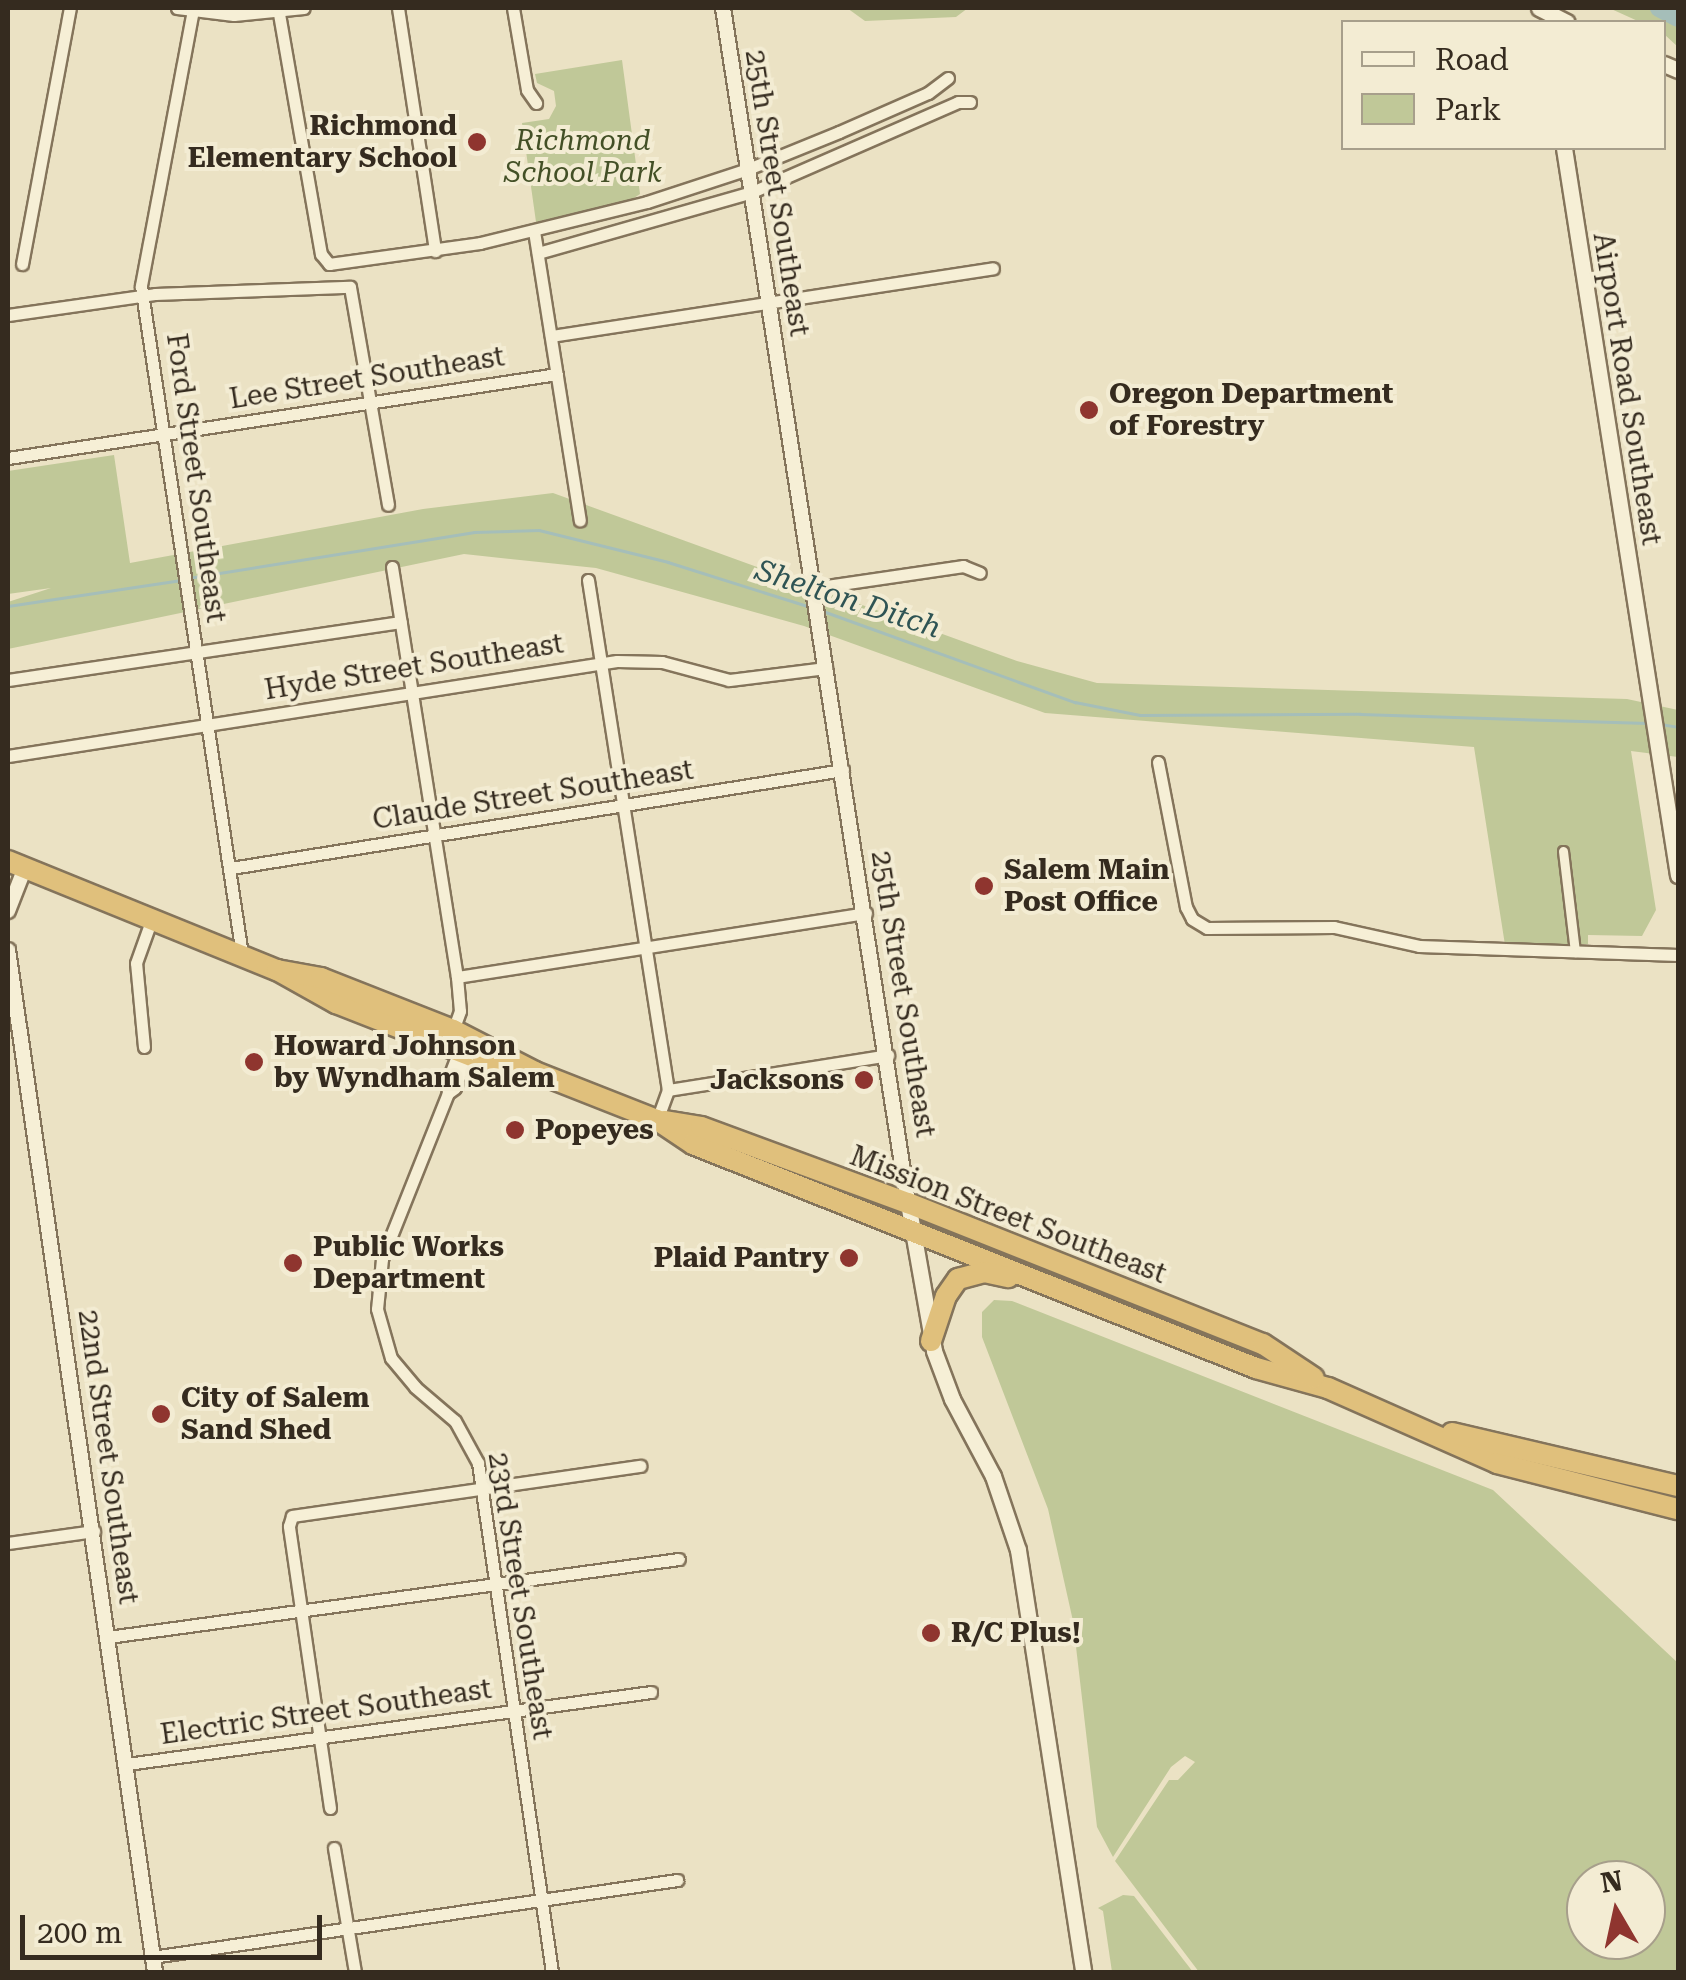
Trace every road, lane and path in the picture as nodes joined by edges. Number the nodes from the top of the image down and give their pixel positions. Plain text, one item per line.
1 (70, 8) edge
2 (177, 8) edge
3 (304, 8) edge
4 (398, 8) edge
5 (513, 8) edge
6 (723, 8) edge
7 (1539, 8) edge
8 (194, 10) junction
9 (278, 10) edge
10 (1563, 20) edge
11 (948, 78) dead end
12 (970, 102) dead end
13 (536, 103) dead end
14 (1564, 150) edge
15 (748, 168) junction
16 (752, 192) junction
17 (534, 231) junction
18 (435, 251) junction
19 (538, 253) junction
20 (22, 264) dead end
21 (993, 268) dead end
22 (144, 296) junction
23 (769, 302) junction
24 (8, 315) edge
25 (550, 336) junction
26 (557, 374) junction
27 (369, 404) junction
28 (165, 434) junction
29 (8, 458) edge
30 (388, 504) dead end
31 (580, 520) dead end
32 (392, 568) dead end
33 (980, 572) dead end
34 (588, 580) dead end
35 (814, 588) junction
36 (401, 622) junction
37 (197, 652) junction
38 (600, 664) junction
39 (826, 668) junction
40 (8, 680) edge
41 (412, 692) junction
42 (208, 725) junction
43 (8, 756) edge
44 (1158, 762) dead end
45 (844, 770) junction
46 (622, 806) junction
47 (434, 836) junction
48 (1562, 850) dead end
49 (13, 866) edge
50 (231, 868) junction
51 (1678, 875) edge
52 (8, 911) edge
53 (866, 913) junction
54 (151, 921) junction
55 (644, 948) junction
56 (8, 950) edge
57 (1575, 952) junction
58 (242, 956) junction
59 (1678, 956) edge
60 (277, 970) junction
61 (457, 977) junction
62 (403, 1029) junction
63 (454, 1030) junction
64 (144, 1046) dead end
65 (464, 1053) junction
66 (888, 1054) junction
67 (535, 1072) junction
68 (668, 1090) junction
69 (657, 1120) junction
70 (908, 1203) junction
71 (912, 1230) junction
72 (1058, 1290) junction
73 (931, 1341) junction
74 (1328, 1388) junction
75 (1425, 1428) junction
76 (640, 1466) dead end
77 (1678, 1486) edge
78 (482, 1487) junction
79 (1678, 1509) edge
80 (94, 1530) junction
81 (8, 1543) edge
82 (679, 1559) dead end
83 (496, 1585) junction
84 (301, 1610) junction
85 (108, 1637) junction
86 (651, 1692) dead end
87 (514, 1712) junction
88 (320, 1738) junction
89 (127, 1764) junction
90 (330, 1808) dead end
91 (334, 1848) dead end
92 (678, 1880) dead end
93 (542, 1898) junction
94 (348, 1927) junction
95 (154, 1965) edge
96 (355, 1972) edge
97 (552, 1972) edge
98 (1083, 1972) edge

1 - 20 street
2 - 8 street
3 - 9 street
4 - 18 street
5 - 13 street
6 - 15 street, 25th Street Southeast
7 - 10 main road
8 - 9 street
8 - 22 street, Ford Street Southeast
9 - 18 street
11 - 15 street
12 - 16 street
14 - 51 main road, Airport Road Southeast
15 - 16 street, 25th Street Southeast
15 - 17 street
16 - 19 street
16 - 23 street, 25th Street Southeast
17 - 18 street
17 - 19 street
19 - 25 street
21 - 23 street
22 - 24 street
22 - 27 street
22 - 28 street, Ford Street Southeast
23 - 25 street
23 - 35 street, 25th Street Southeast
25 - 26 street
26 - 27 street, Lee Street Southeast
26 - 31 street
27 - 28 street, Lee Street Southeast
27 - 30 street
28 - 29 street, Lee Street Southeast
28 - 37 street, Ford Street Southeast
32 - 36 street
33 - 35 street
34 - 38 street
35 - 39 street, 25th Street Southeast
36 - 37 street
36 - 41 street
37 - 40 street
37 - 42 street, Ford Street Southeast
38 - 39 street, Hyde Street Southeast
38 - 41 street, Hyde Street Southeast
38 - 46 street
39 - 45 street, 25th Street Southeast
41 - 42 street, Hyde Street Southeast
41 - 47 street
42 - 43 street, Hyde Street Southeast
42 - 50 street, Ford Street Southeast
44 - 57 street
45 - 46 street, Claude Street Southeast
45 - 53 street, 25th Street Southeast
46 - 47 street, Claude Street Southeast
46 - 55 street
47 - 50 street, Claude Street Southeast
47 - 61 street
48 - 57 street
49 - 52 street
49 - 54 highway, Mission Street Southeast
50 - 58 street, Ford Street Southeast
53 - 55 street
53 - 66 street, 25th Street Southeast
54 - 58 highway, Mission Street Southeast
54 - 64 street
55 - 61 street
55 - 68 street
56 - 80 street, 22nd Street Southeast
57 - 59 street
58 - 60 highway, Mission Street Southeast
60 - 62 highway, Mission Street Southeast
60 - 63 highway, Mission Street Southeast
61 - 63 street
62 - 63 highway
62 - 65 highway, Mission Street Southeast
63 - 67 highway, Mission Street Southeast
65 - 67 highway, Mission Street Southeast
65 - 78 street, 23rd Street Southeast
66 - 68 street
66 - 70 street, 25th Street Southeast
67 - 69 highway, Mission Street Southeast
68 - 69 street
69 - 70 highway, Mission Street Southeast
69 - 71 highway, Mission Street Southeast
70 - 71 main road, 25th Street Southeast
70 - 74 highway, Mission Street Southeast
71 - 72 highway, Mission Street Southeast
71 - 73 main road, 25th Street Southeast
72 - 73 highway
72 - 74 highway, Mission Street Southeast
73 - 98 main road, 25th Street Southeast
74 - 75 highway, Mission Street Southeast
75 - 77 highway, Mission Street Southeast
75 - 79 highway, Mission Street Southeast
76 - 78 street
78 - 83 street, 23rd Street Southeast
78 - 84 street
80 - 81 street
80 - 85 street, 22nd Street Southeast
82 - 83 street
83 - 84 street
83 - 87 street, 23rd Street Southeast
84 - 85 street
84 - 88 street
85 - 89 street, 22nd Street Southeast
86 - 87 street, Electric Street Southeast
87 - 88 street, Electric Street Southeast
87 - 93 street, 23rd Street Southeast
88 - 89 street, Electric Street Southeast
88 - 90 street
89 - 95 street, 22nd Street Southeast
91 - 94 street
92 - 93 street
93 - 94 street
93 - 97 street, 23rd Street Southeast
94 - 95 street
94 - 96 street

